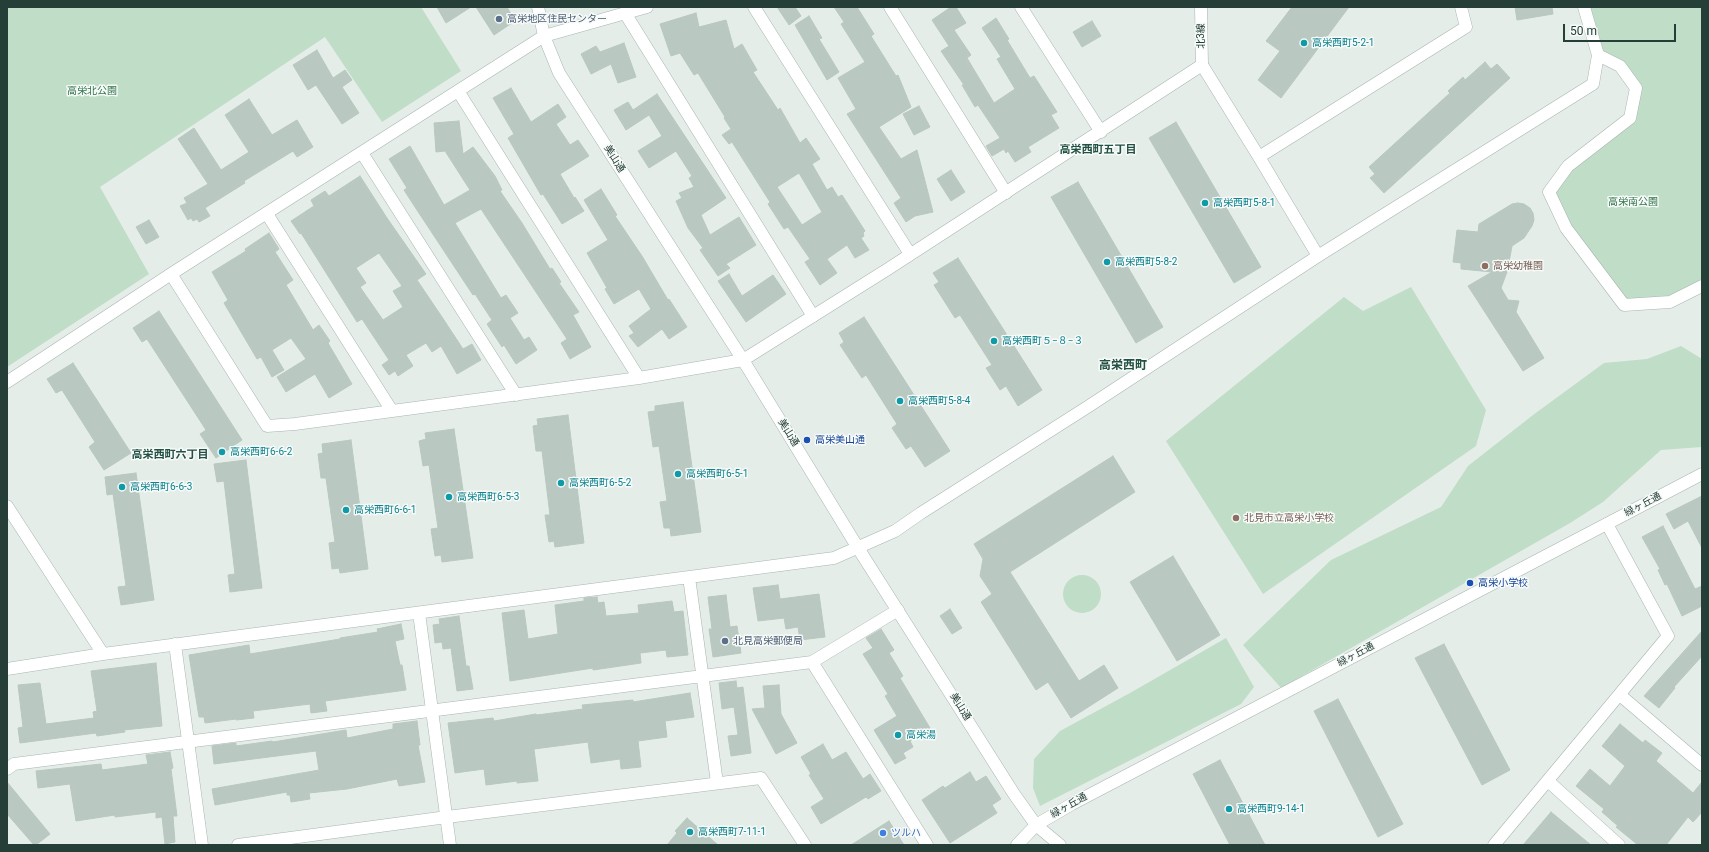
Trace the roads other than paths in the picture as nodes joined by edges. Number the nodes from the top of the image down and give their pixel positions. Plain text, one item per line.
1 (538, 7) edge
2 (647, 7) edge
3 (754, 7) edge
4 (890, 7) edge
5 (1021, 7) edge
6 (1201, 7) edge
7 (1460, 7) edge
8 (1584, 7) edge
9 (625, 13) junction
10 (544, 36) junction
11 (1598, 55) junction
12 (1202, 65) junction
13 (458, 91) junction
14 (1101, 132) junction
15 (362, 153) junction
16 (1259, 157) junction
17 (1006, 192) junction
18 (267, 214) junction
19 (910, 254) junction
20 (1318, 256) junction
21 (170, 274) junction
22 (1702, 286) edge
23 (813, 316) junction
24 (742, 360) junction
25 (639, 378) junction
26 (7, 382) edge
27 (516, 395) junction
28 (392, 411) junction
29 (1702, 474) edge
30 (8, 512) edge
31 (1607, 524) junction
32 (858, 548) junction
33 (689, 577) junction
34 (898, 610) junction
35 (419, 612) junction
36 (175, 644) junction
37 (103, 654) junction
38 (812, 662) junction
39 (7, 669) edge
40 (702, 676) junction
41 (1620, 695) junction
42 (433, 710) junction
43 (188, 741) junction
44 (1702, 765) edge
45 (7, 769) edge
46 (1548, 781) junction
47 (717, 783) junction
48 (447, 817) junction
49 (1036, 825) junction
50 (324, 840) edge
51 (202, 845) edge
52 (238, 845) edge
53 (450, 845) edge
54 (805, 845) edge
55 (926, 845) edge
56 (1017, 845) edge
57 (1060, 845) edge
58 (1494, 845) edge
59 (1619, 845) edge

1 - 10 street, 美山通
2 - 9 street
3 - 19 street
4 - 17 street
5 - 14 street
6 - 12 street, 北3線
7 - 16 street
8 - 11 street
9 - 10 street
9 - 23 street
10 - 13 street
10 - 24 street, 美山通
11 - 20 street
11 - 22 street
12 - 14 street
12 - 16 street
13 - 15 street
13 - 25 street
14 - 17 street
15 - 18 street
15 - 27 street
16 - 20 street
17 - 19 street
18 - 21 street
18 - 28 street
19 - 23 street
20 - 32 street
21 - 26 street
21 - 28 street
23 - 24 street
24 - 25 street
24 - 32 street, 美山通
25 - 27 street
27 - 28 street
29 - 31 street, 緑ヶ丘通
30 - 37 street
31 - 41 street
31 - 49 street, 緑ヶ丘通
32 - 33 street
32 - 34 street, 美山通
33 - 35 street
33 - 40 street
34 - 38 street
34 - 49 street, 美山通
35 - 36 street
35 - 42 street
36 - 37 street
36 - 43 street
37 - 39 street
38 - 40 street
38 - 55 street
40 - 42 street
40 - 47 street
41 - 44 street
41 - 46 street
42 - 43 street
42 - 48 street
43 - 45 street
43 - 51 street
46 - 58 street
46 - 59 street
47 - 48 street
47 - 54 street
48 - 50 street
48 - 53 street
49 - 56 street, 緑ヶ丘通
49 - 57 street, 美山通
50 - 52 street

